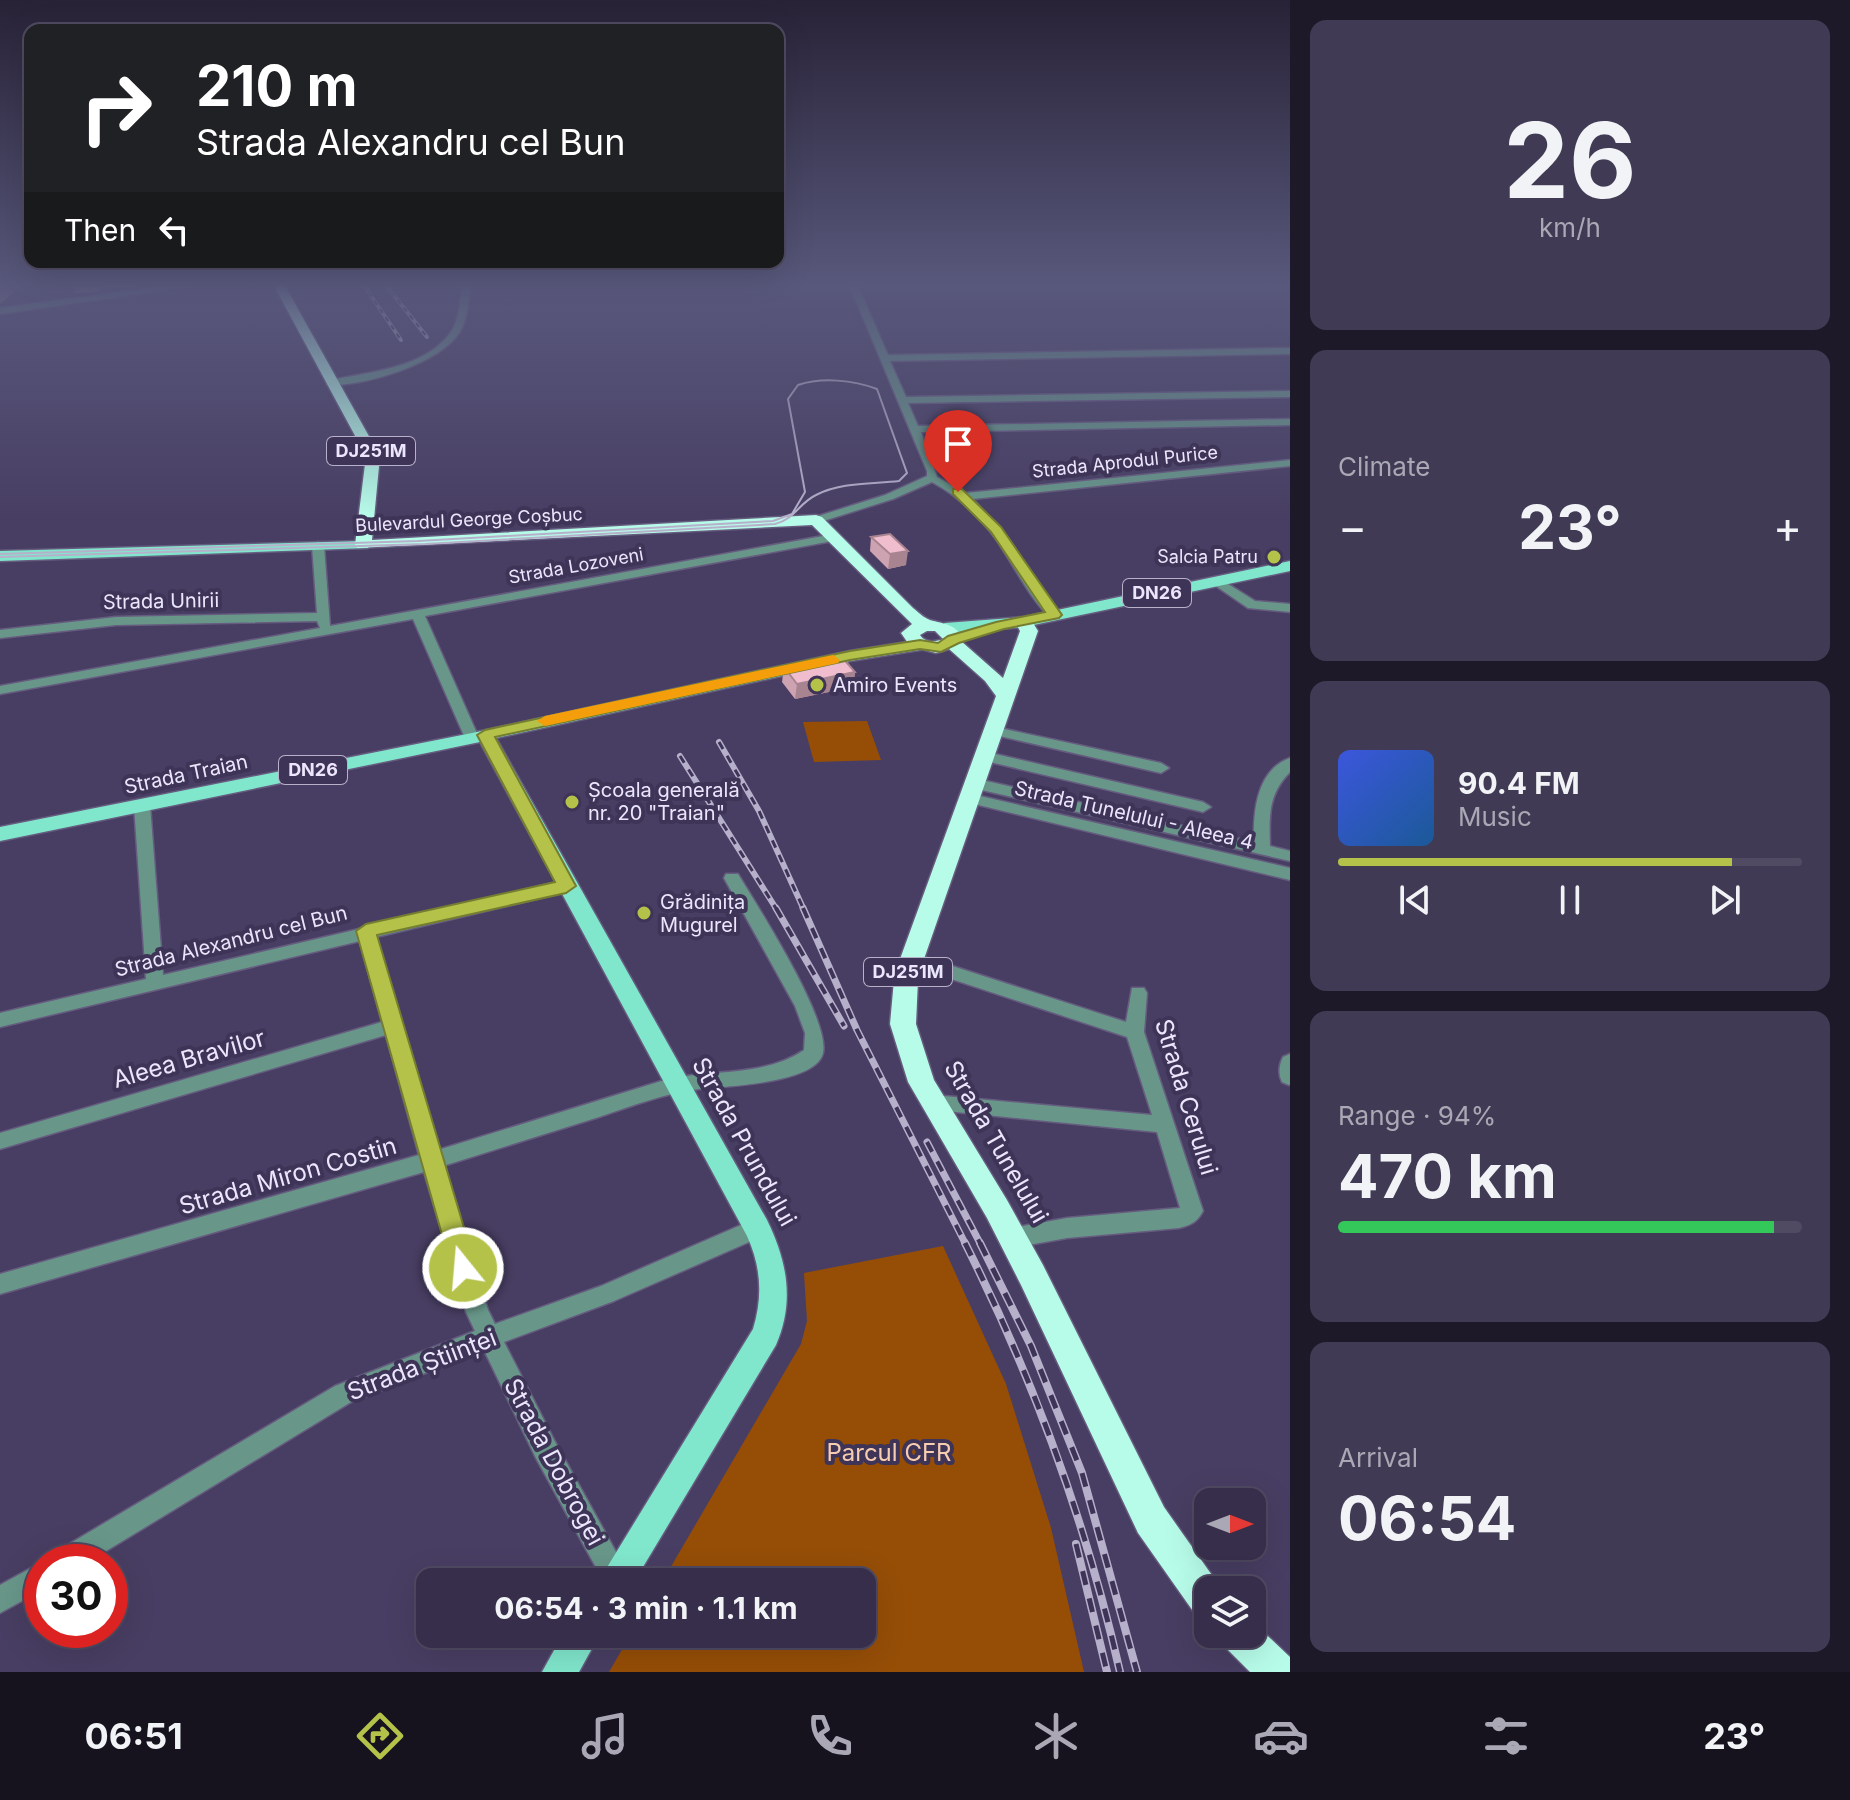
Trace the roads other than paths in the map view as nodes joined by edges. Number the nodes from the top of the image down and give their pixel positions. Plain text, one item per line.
1 (319, 362) edge
2 (409, 362) edge
3 (886, 362) edge
4 (330, 383) junction
5 (1290, 394) edge
6 (902, 400) junction
7 (1290, 422) edge
8 (914, 429) junction
9 (1290, 463) edge
10 (932, 478) junction
11 (964, 497) junction
12 (816, 520) junction
13 (834, 538) junction
14 (363, 545) junction
15 (318, 546) junction
16 (0, 556) edge
17 (1290, 566) edge
18 (1217, 581) junction
19 (1290, 608) edge
20 (417, 613) junction
21 (1054, 615) junction
22 (1024, 622) junction
23 (324, 624) junction
24 (0, 634) edge
25 (916, 634) junction
26 (951, 642) junction
27 (0, 690) edge
28 (1004, 694) junction
29 (991, 730) junction
30 (478, 736) junction
31 (982, 756) junction
32 (1290, 763) edge
33 (1161, 768) dead end
34 (970, 790) junction
35 (142, 805) junction
36 (1203, 807) dead end
37 (0, 834) edge
38 (1256, 855) junction
39 (1290, 856) edge
40 (1290, 874) edge
41 (732, 878) dead end
42 (566, 886) junction
43 (366, 931) junction
44 (912, 959) junction
45 (155, 983) junction
46 (1138, 993) dead end
47 (0, 1020) edge
48 (393, 1026) junction
49 (1135, 1032) junction
50 (675, 1085) junction
51 (933, 1103) junction
52 (1166, 1125) junction
53 (0, 1141) edge
54 (431, 1162) junction
55 (757, 1228) junction
56 (1012, 1238) junction
57 (0, 1284) edge
58 (489, 1339) junction
59 (93, 1544) edge
60 (609, 1568) edge
61 (623, 1568) edge
62 (1194, 1581) edge
63 (24, 1586) edge
64 (0, 1600) edge
65 (574, 1648) edge
66 (1253, 1648) edge
67 (559, 1672) edge
68 (1278, 1672) edge

1 - 4 highway, DJ251M
2 - 4 street
3 - 6 street
4 - 14 highway, DJ251M
5 - 6 street
6 - 8 street
7 - 8 street
8 - 10 street
9 - 11 street, Strada Aprodul Purice
10 - 11 street
10 - 12 street, Bulevardul George Coșbuc
11 - 21 street
12 - 13 highway
12 - 14 highway, Bulevardul George Coșbuc
13 - 20 street, Strada Lozoveni
13 - 25 highway
14 - 15 main road, Bulevardul George Coșbuc
15 - 16 main road, Bulevardul George Coșbuc
15 - 23 street
17 - 18 main road, DN26
18 - 19 street
18 - 21 main road, DN26
20 - 23 street, Strada Lozoveni
20 - 30 street, Strada Prundului
21 - 22 main road, DN26
22 - 26 main road, DN26
22 - 28 highway, DJ251M
23 - 24 street, Strada Unirii
23 - 27 street, Strada Lozoveni
25 - 26 highway, DN26
25 - 30 main road, Strada Traian / DN26
26 - 28 highway
28 - 29 highway, Strada Tunelului / DJ251M
29 - 31 highway, Strada Tunelului / DJ251M
29 - 33 street
30 - 35 main road, Strada Traian / DN26
30 - 42 main road, Strada Prundului
31 - 34 highway, Strada Tunelului / DJ251M
31 - 36 street
32 - 38 street
34 - 38 street, Strada Tunelului - Aleea 4
34 - 44 highway, Strada Tunelului / DJ251M
35 - 37 main road, Strada Traian / DN26
35 - 45 street
38 - 39 street
38 - 40 street, Strada Tunelului - Aleea 4
41 - 50 street, Strada Miron Costin
42 - 43 street, Strada Alexandru cel Bun
42 - 50 main road, Strada Prundului
43 - 45 street, Strada Alexandru cel Bun
43 - 48 street, Strada Dobrogei
44 - 49 street
44 - 51 highway, Strada Tunelului / DJ251M
45 - 47 street, Strada Alexandru cel Bun
46 - 49 street, Strada Cerului
48 - 53 street, Aleea Bravilor
48 - 54 street, Strada Dobrogei
49 - 52 street, Strada Cerului
50 - 54 street, Strada Miron Costin
50 - 55 main road, Strada Prundului
51 - 52 street
51 - 56 highway, Strada Tunelului / DJ251M
52 - 56 street, Strada Cerului
54 - 57 street, Strada Miron Costin
54 - 58 street, Strada Dobrogei
55 - 58 street, Strada Științei
55 - 61 main road, Strada Prundului
56 - 62 highway, Strada Tunelului / DJ251M
58 - 59 street, Strada Științei
58 - 60 street, Strada Dobrogei
63 - 64 street
65 - 67 main road
66 - 68 highway

